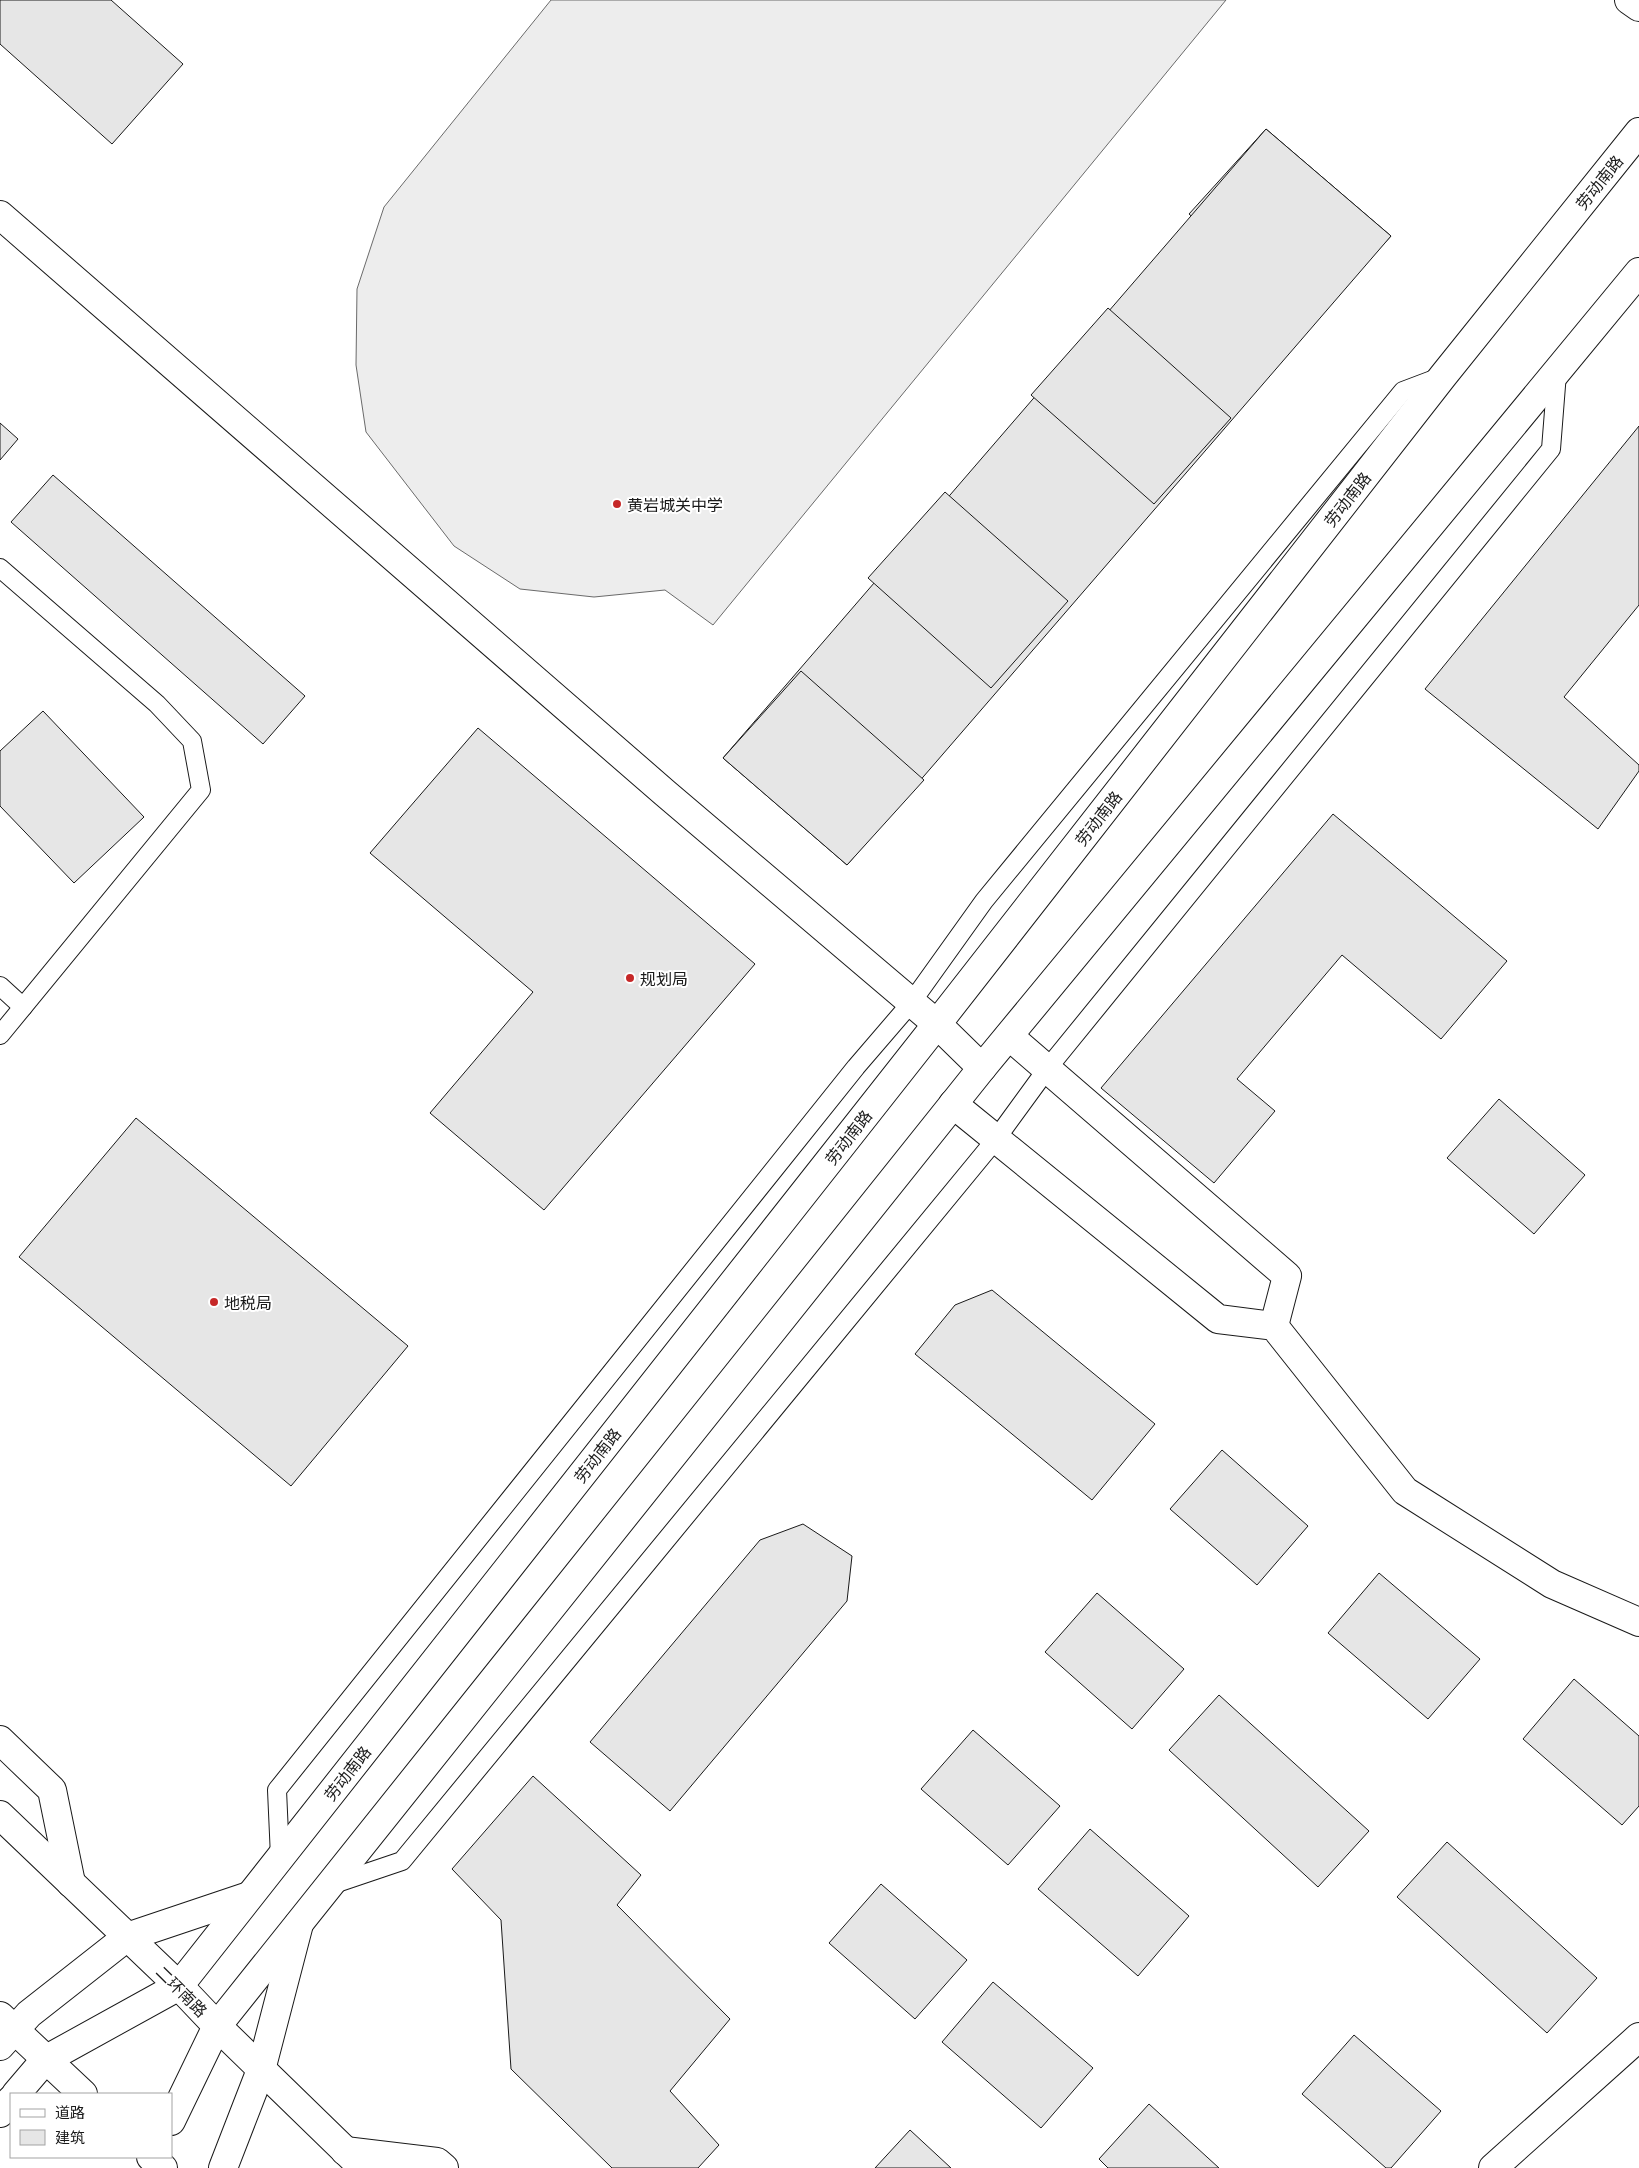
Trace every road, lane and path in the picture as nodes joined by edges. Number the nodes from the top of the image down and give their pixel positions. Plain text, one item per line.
1 (1629, 0) edge
2 (1639, 7) edge
3 (1639, 132) edge
4 (0, 215) edge
5 (1639, 272) edge
6 (1557, 372) junction
7 (1443, 376) junction
8 (0, 568) edge
9 (0, 986) edge
10 (911, 1003) junction
11 (23, 1007) junction
12 (937, 1024) junction
13 (0, 1035) edge
14 (1009, 1036) junction
15 (982, 1068) junction
16 (1047, 1069) junction
17 (953, 1104) junction
18 (996, 1139) junction
19 (1274, 1326) junction
20 (1639, 1622) edge
21 (0, 1740) edge
22 (0, 1815) edge
23 (280, 1857) junction
24 (71, 1883) junction
25 (329, 1886) junction
26 (249, 1896) junction
27 (299, 1924) junction
28 (127, 1937) junction
29 (179, 1986) junction
30 (217, 2026) junction
31 (5, 2031) edge
32 (1639, 2037) edge
33 (45, 2060) junction
34 (261, 2070) junction
35 (17, 2093) edge
36 (82, 2093) edge
37 (10, 2101) edge
38 (0, 2113) edge
39 (172, 2119) edge
40 (354, 2160) edge
41 (223, 2168) edge
42 (444, 2168) edge
43 (1493, 2168) edge

1 - 2 main road
3 - 7 main road, 劳动南路
4 - 10 main road
5 - 6 main road
6 - 14 main road
6 - 16 lane
7 - 10 lane
7 - 12 main road, 劳动南路
8 - 11 lane
9 - 11 lane
10 - 12 main road
10 - 23 lane
11 - 13 lane
12 - 15 main road
12 - 23 main road, 劳动南路
14 - 15 main road
14 - 16 main road
15 - 17 main road
16 - 18 lane
16 - 19 main road
17 - 18 main road
17 - 25 main road
18 - 19 main road
18 - 25 lane
19 - 20 main road
21 - 24 main road
22 - 24 main road, 二环南路
23 - 26 main road, 劳动南路
24 - 28 main road, 二环南路
25 - 27 main road
26 - 28 main road
26 - 29 main road, 劳动南路
27 - 30 main road
27 - 34 main road
28 - 29 main road, 二环南路
28 - 31 main road
29 - 30 main road, 二环南路
29 - 33 main road, 劳动南路
30 - 34 main road, 二环南路
30 - 39 main road
31 - 33 main road
32 - 43 main road
33 - 35 main road, 劳动南路
33 - 36 main road
34 - 40 main road, 二环南路
34 - 41 main road
37 - 38 main road
40 - 42 main road

